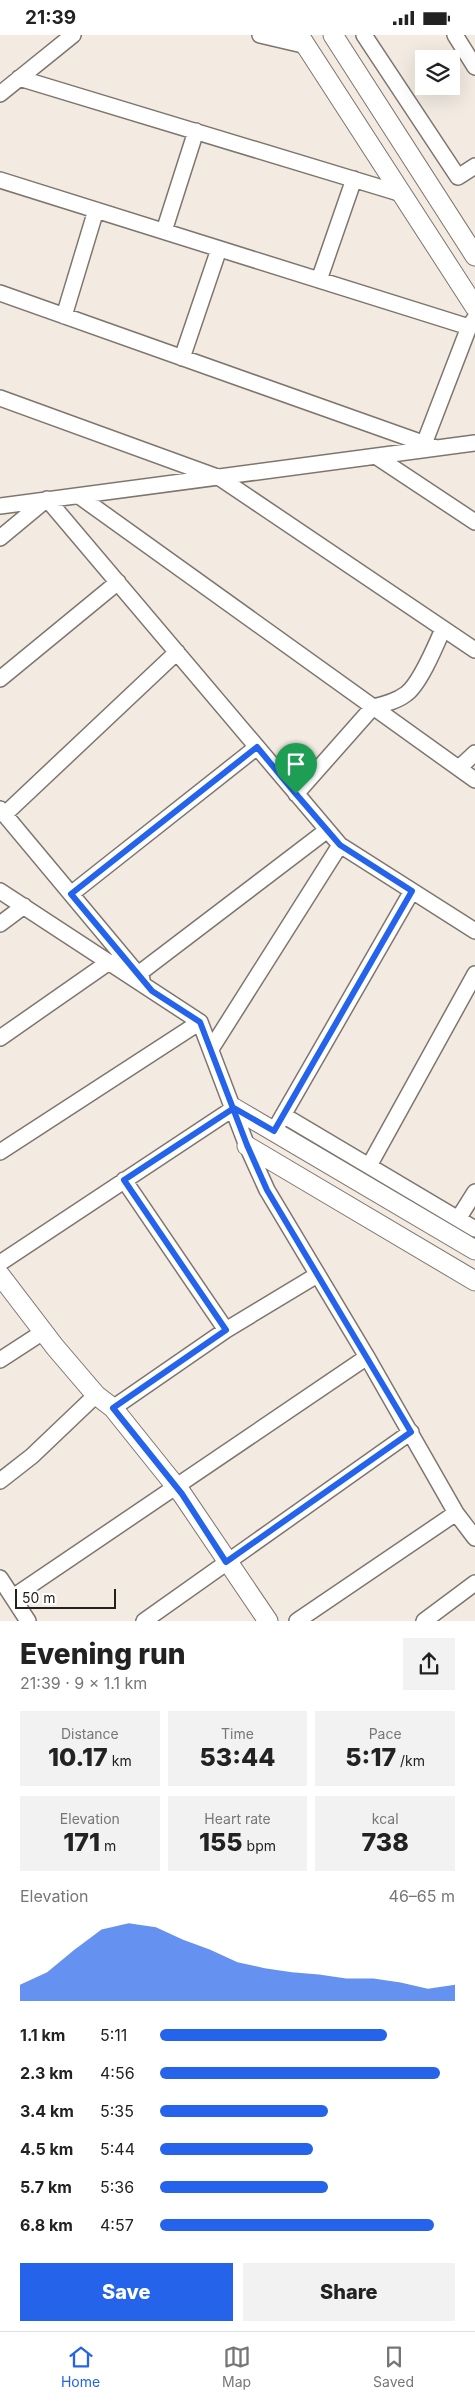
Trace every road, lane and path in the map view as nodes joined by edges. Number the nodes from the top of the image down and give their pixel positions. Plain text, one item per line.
1 (71, 35) edge
2 (260, 35) edge
3 (333, 35) edge
4 (364, 35) edge
5 (455, 35) edge
6 (303, 41) edge
7 (475, 67) edge
8 (19, 78) junction
9 (0, 94) edge
10 (196, 131) junction
11 (475, 166) edge
12 (354, 179) junction
13 (0, 180) edge
14 (402, 194) junction
15 (96, 210) junction
16 (164, 231) junction
17 (219, 249) junction
18 (475, 256) edge
19 (319, 280) junction
20 (0, 293) edge
21 (475, 307) edge
22 (64, 315) junction
23 (472, 323) edge
24 (182, 357) junction
25 (0, 398) edge
26 (475, 443) edge
27 (431, 446) junction
28 (377, 457) junction
29 (220, 478) junction
30 (79, 496) junction
31 (47, 499) junction
32 (0, 506) edge
33 (475, 522) edge
34 (0, 538) edge
35 (118, 582) junction
36 (443, 629) junction
37 (475, 650) edge
38 (177, 652) junction
39 (0, 679) edge
40 (373, 707) junction
41 (257, 747) junction
42 (475, 753) edge
43 (459, 768) junction
44 (475, 779) edge
45 (296, 794) junction
46 (2, 812) edge
47 (326, 831) junction
48 (340, 845) junction
49 (0, 891) edge
50 (412, 891) junction
51 (71, 894) junction
52 (24, 906) junction
53 (0, 924) edge
54 (475, 931) edge
55 (109, 962) junction
56 (475, 974) edge
57 (136, 976) junction
58 (200, 1022) junction
59 (0, 1038) edge
60 (211, 1049) junction
61 (234, 1108) junction
62 (278, 1123) junction
63 (247, 1145) junction
64 (0, 1152) edge
65 (369, 1166) junction
66 (124, 1180) junction
67 (475, 1191) edge
68 (458, 1219) junction
69 (475, 1229) edge
70 (475, 1250) edge
71 (0, 1263) edge
72 (0, 1275) edge
73 (317, 1275) junction
74 (475, 1281) edge
75 (226, 1330) junction
76 (43, 1332) junction
77 (367, 1357) junction
78 (0, 1360) edge
79 (96, 1395) junction
80 (113, 1408) junction
81 (411, 1432) junction
82 (0, 1481) edge
83 (175, 1486) junction
84 (456, 1513) junction
85 (475, 1538) edge
86 (226, 1562) junction
87 (0, 1578) edge
88 (475, 1583) edge
89 (13, 1597) junction
90 (28, 1621) edge
91 (144, 1621) edge
92 (268, 1621) edge
93 (297, 1621) edge
94 (424, 1621) edge

1 - 8 street
2 - 6 street
3 - 18 street
4 - 11 street
5 - 7 street
6 - 14 street
8 - 9 street
8 - 10 street
10 - 12 street
10 - 16 street
12 - 14 street
12 - 19 street
13 - 15 street
14 - 21 street
15 - 16 street
15 - 22 street
16 - 17 street
17 - 19 street
17 - 24 street
19 - 23 street
20 - 22 street
22 - 24 street
23 - 27 street
24 - 27 street
25 - 29 street
26 - 27 street
27 - 28 street
28 - 29 street
28 - 33 street
29 - 30 street
29 - 36 street
30 - 31 street
30 - 40 street
31 - 32 street
31 - 34 street
31 - 35 street
35 - 38 street
35 - 39 street
36 - 37 street
36 - 40 street
38 - 41 street
38 - 46 street
40 - 43 street
40 - 45 street
41 - 45 street
41 - 51 street
42 - 43 street
43 - 44 street
45 - 47 street
46 - 51 street
47 - 48 street
47 - 57 street
48 - 50 street
48 - 60 street
49 - 52 street
50 - 54 street
50 - 62 street
51 - 57 street
52 - 53 street
52 - 55 street
55 - 57 street
55 - 59 street
56 - 65 street
57 - 58 street
58 - 60 street
58 - 64 street
60 - 61 street
61 - 62 street
61 - 63 street
61 - 66 street
62 - 65 street
62 - 70 street
63 - 73 street
63 - 74 street
65 - 68 street
66 - 71 street
66 - 75 street
67 - 68 street
68 - 69 street
72 - 76 street
73 - 75 street
73 - 77 street
75 - 80 street
76 - 78 street
76 - 79 street
77 - 81 street
77 - 83 street
79 - 80 street
79 - 82 street
80 - 83 street
81 - 84 street
81 - 86 street
83 - 86 street
83 - 89 street
84 - 85 street
84 - 93 street
86 - 91 street
86 - 92 street
87 - 89 street
88 - 94 street
89 - 90 street

